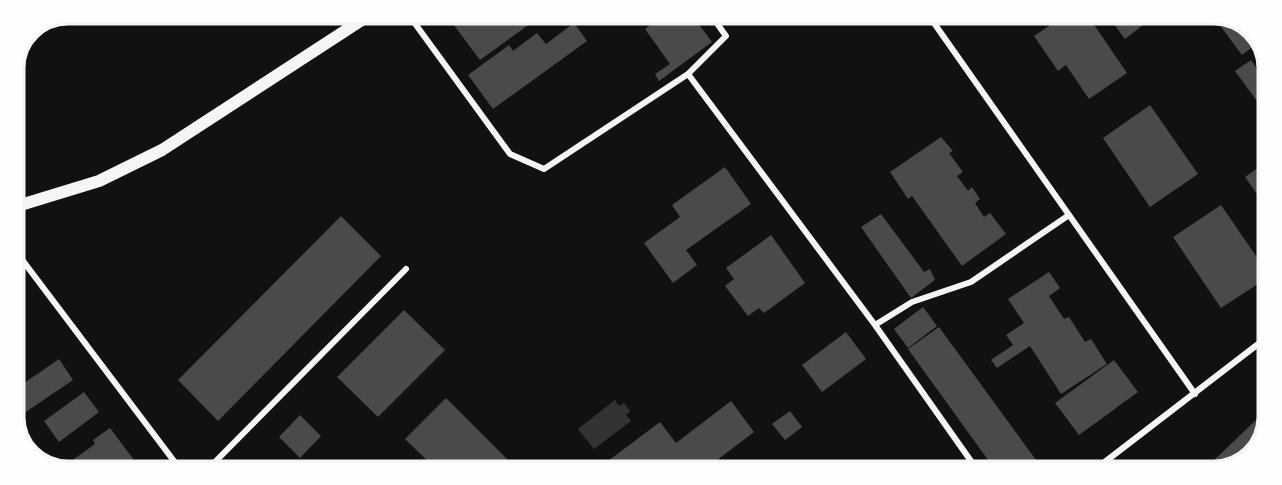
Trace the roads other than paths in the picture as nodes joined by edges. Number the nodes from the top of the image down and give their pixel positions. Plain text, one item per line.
1 (356, 24) edge
2 (415, 24) edge
3 (717, 24) edge
4 (935, 24) edge
5 (688, 74) junction
6 (24, 204) edge
7 (1069, 215) junction
8 (24, 262) edge
9 (406, 269) dead end
10 (875, 325) junction
11 (1258, 344) edge
12 (1194, 394) junction
13 (174, 461) edge
14 (216, 461) edge
15 (971, 461) edge
16 (1106, 461) edge

1 - 6 main road
2 - 5 street
3 - 5 street
4 - 7 street
5 - 10 street
7 - 10 street
7 - 12 street
8 - 13 street
9 - 14 street
10 - 15 street
11 - 12 street
12 - 16 street

